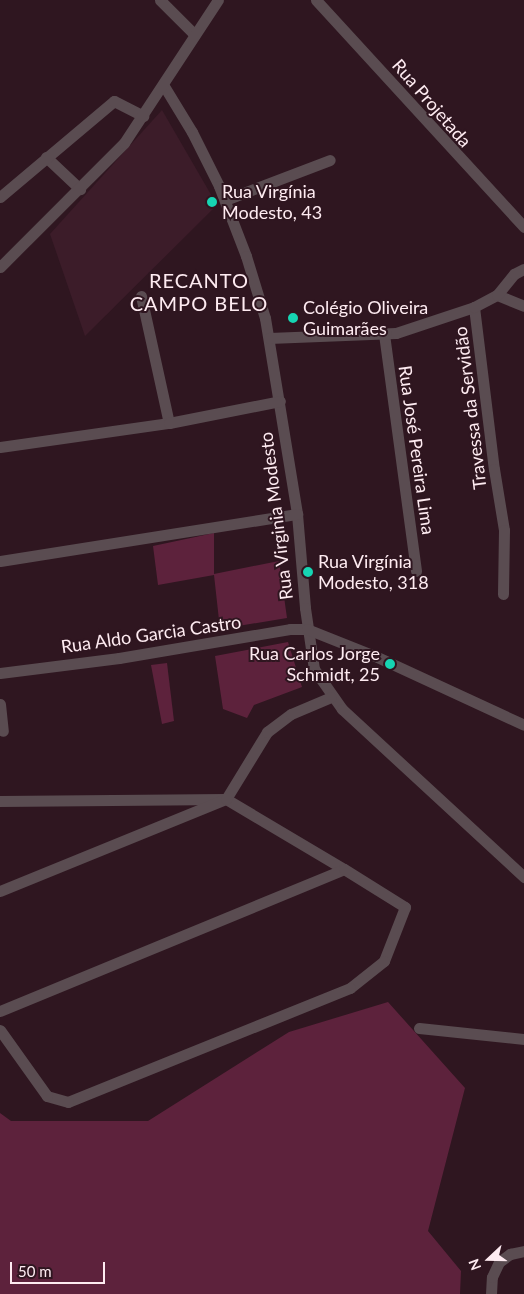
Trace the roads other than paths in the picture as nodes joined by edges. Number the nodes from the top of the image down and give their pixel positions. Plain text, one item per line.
1 (160, 0) edge
2 (218, 0) edge
3 (316, 0) edge
4 (195, 35) junction
5 (164, 86) junction
6 (143, 116) junction
7 (46, 157) junction
8 (330, 160) dead end
9 (80, 189) junction
10 (0, 197) edge
11 (225, 200) junction
12 (524, 227) edge
13 (0, 267) edge
14 (524, 269) edge
15 (498, 295) junction
16 (141, 296) dead end
17 (524, 306) edge
18 (474, 307) junction
19 (384, 334) junction
20 (269, 338) junction
21 (280, 401) junction
22 (169, 423) junction
23 (0, 447) edge
24 (296, 514) junction
25 (0, 561) edge
26 (416, 571) dead end
27 (503, 594) dead end
28 (307, 629) junction
29 (0, 673) edge
30 (331, 697) junction
31 (0, 704) edge
32 (524, 725) edge
33 (3, 731) dead end
34 (226, 799) junction
35 (0, 801) edge
36 (344, 869) junction
37 (524, 877) edge
38 (0, 891) edge
39 (0, 1011) edge
40 (419, 1028) dead end
41 (0, 1030) edge
42 (524, 1039) edge
43 (524, 1251) edge
44 (491, 1294) edge

1 - 4 street
2 - 4 street
3 - 12 street, Rua Projetada
4 - 5 street
5 - 6 street
5 - 11 street, Rua Virginia Modesto
6 - 7 street
6 - 9 street
7 - 9 street
7 - 10 street
8 - 11 street
9 - 13 street
11 - 20 street, Rua Virginia Modesto
14 - 15 street
15 - 17 street
15 - 18 street
16 - 22 street
18 - 19 street
18 - 27 street, Travessa da Servidão
19 - 20 street
19 - 26 street, Rua José Pereira Lima
20 - 21 street, Rua Virginia Modesto
21 - 22 street
21 - 24 street, Rua Virginia Modesto
22 - 23 street
24 - 25 street
24 - 28 street, Rua Virginia Modesto
28 - 29 street, Rua Aldo Garcia Castro
28 - 30 street, Rua Virginia Modesto
28 - 32 street
30 - 34 street
30 - 37 street, Rua Virginia Modesto
31 - 33 street
34 - 35 street
34 - 36 street
34 - 38 street
36 - 39 street
36 - 41 street
40 - 42 street
43 - 44 street

